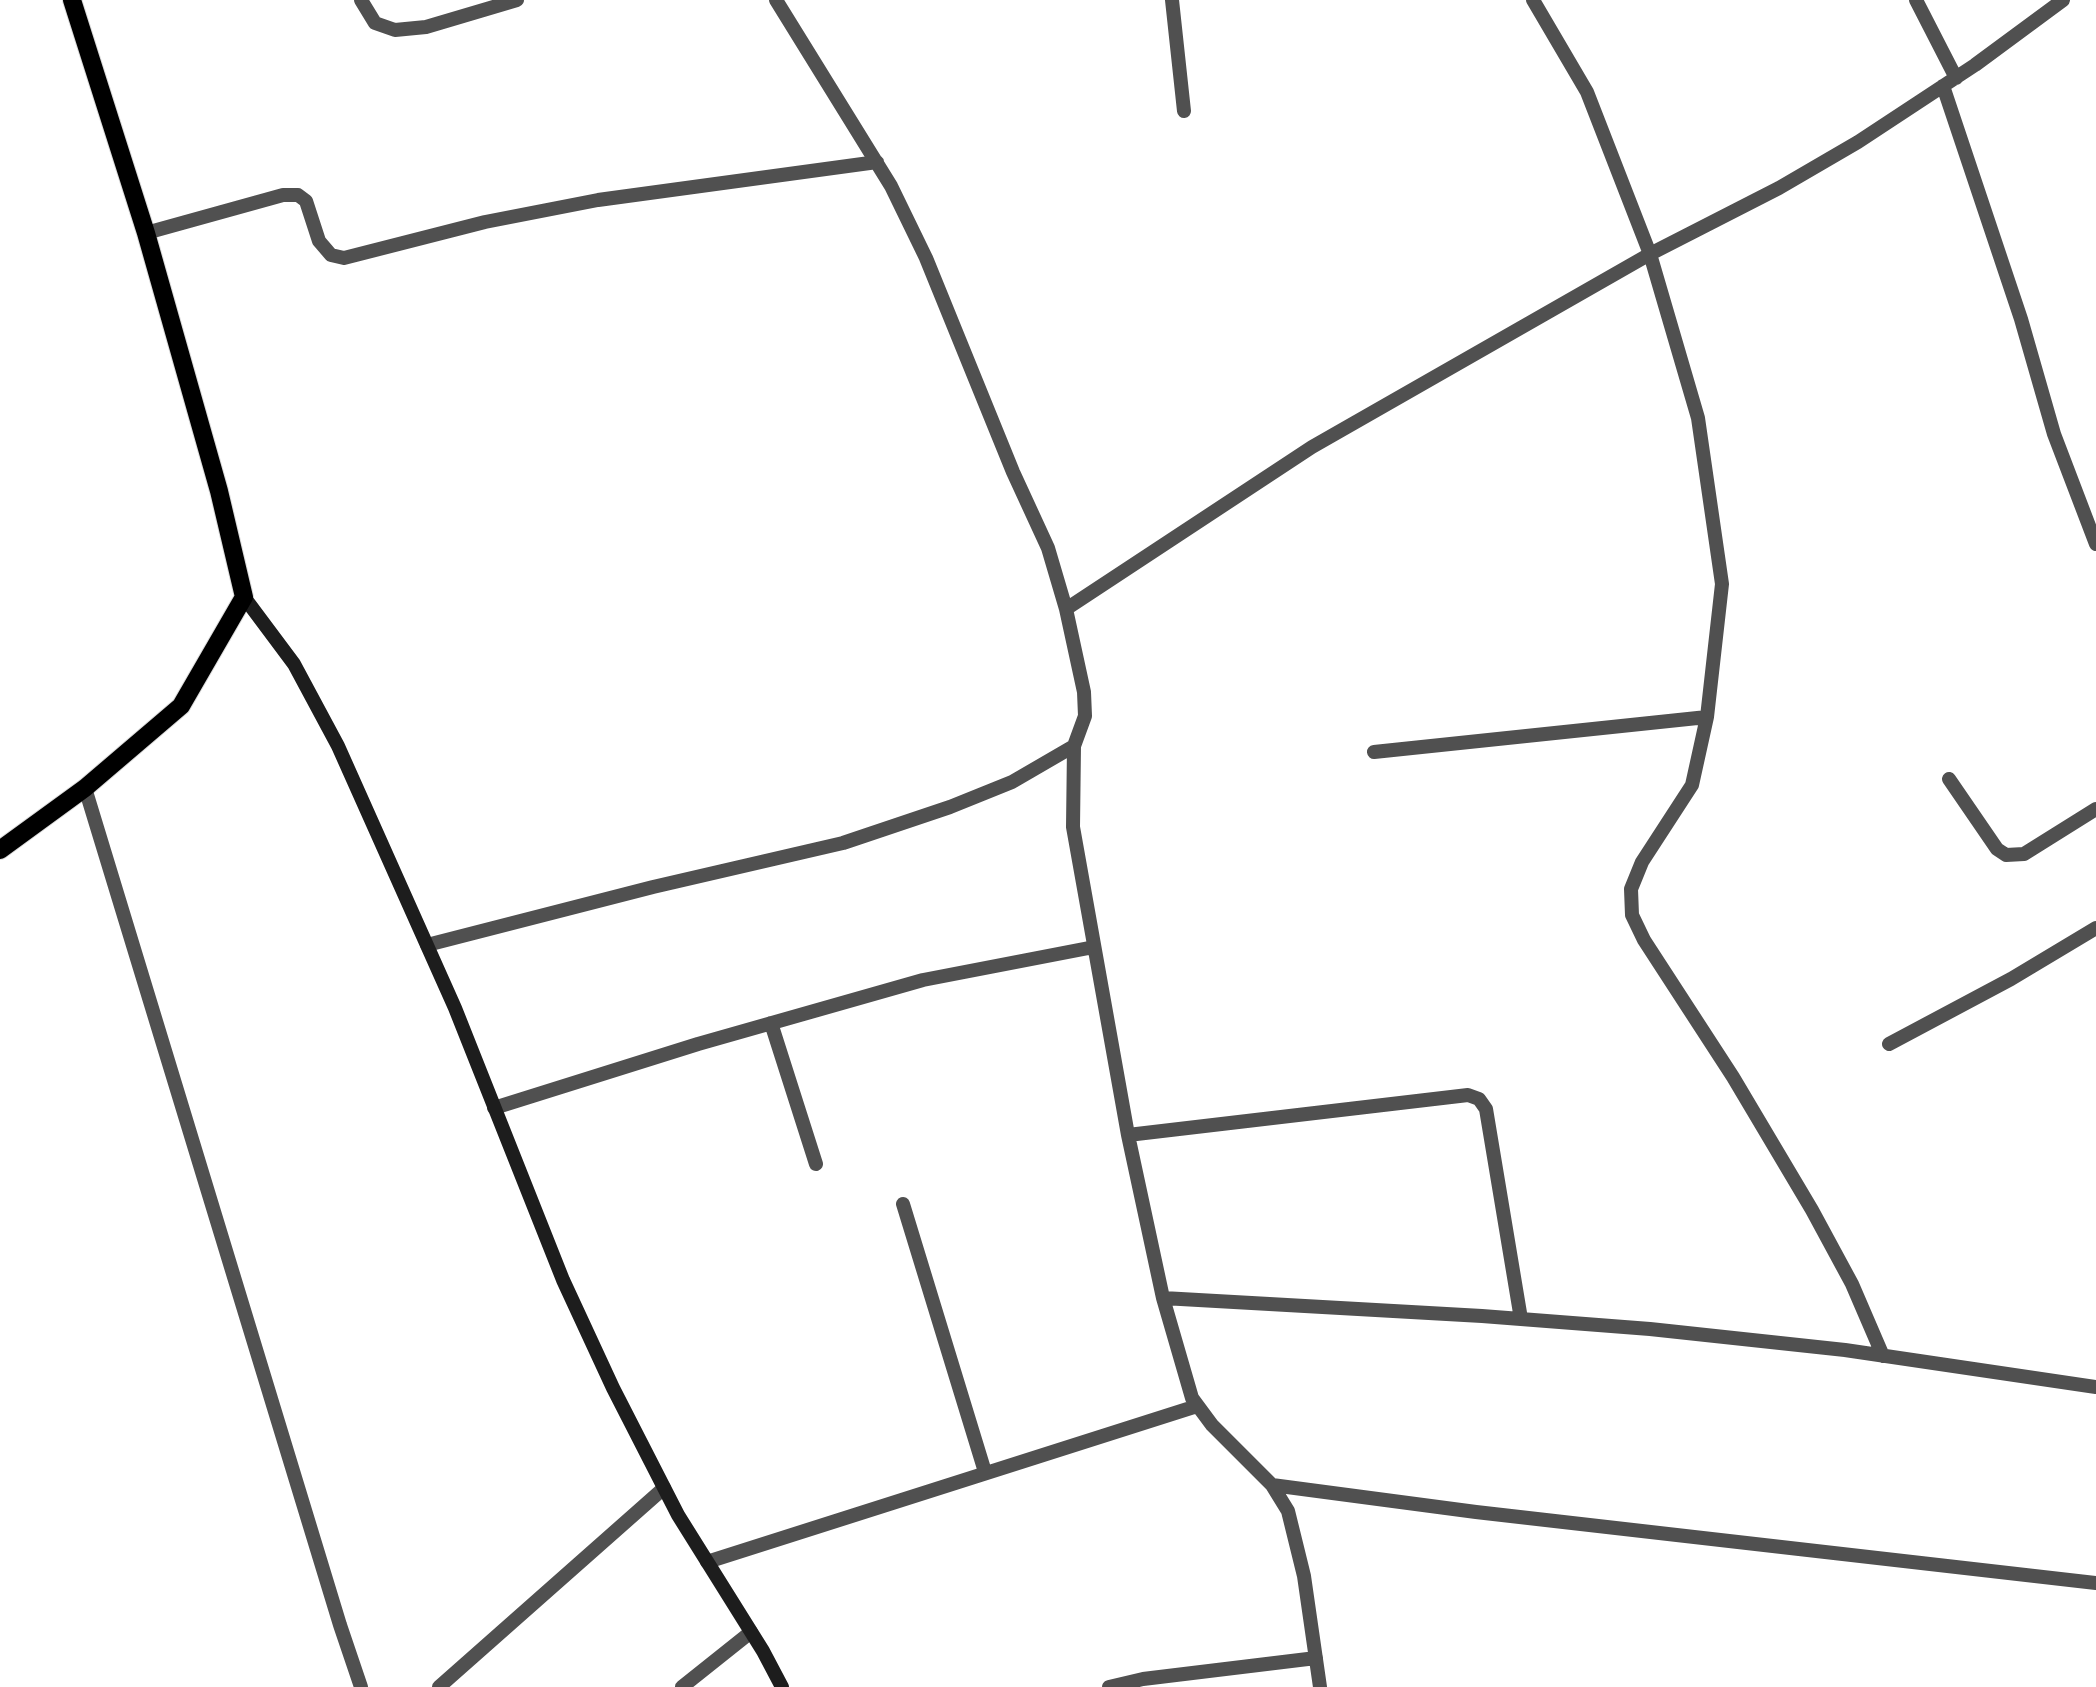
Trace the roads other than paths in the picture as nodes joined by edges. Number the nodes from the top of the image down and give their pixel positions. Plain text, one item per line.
1 (72, 0) edge
2 (361, 0) edge
3 (517, 0) edge
4 (776, 0) edge
5 (1172, 0) edge
6 (1533, 0) edge
7 (1916, 0) edge
8 (2063, 0) edge
9 (1949, 82) junction
10 (1184, 111) dead end
11 (877, 162) junction
12 (146, 233) junction
13 (1650, 254) junction
14 (2096, 544) edge
15 (244, 597) junction
16 (1066, 609) junction
17 (1707, 717) junction
18 (1074, 746) junction
19 (1374, 752) dead end
20 (1949, 779) dead end
21 (85, 788) junction
22 (2096, 809) edge
23 (0, 850) edge
24 (2096, 929) edge
25 (427, 945) junction
26 (1094, 947) junction
27 (771, 1023) junction
28 (1889, 1044) dead end
29 (494, 1108) junction
30 (1128, 1135) junction
31 (816, 1164) dead end
32 (903, 1205) dead end
33 (1163, 1298) junction
34 (1521, 1319) junction
35 (1883, 1356) junction
36 (2096, 1387) edge
37 (1197, 1406) junction
38 (985, 1472) junction
39 (1272, 1485) junction
40 (664, 1488) junction
41 (707, 1562) junction
42 (2096, 1583) edge
43 (751, 1632) junction
44 (1316, 1658) junction
45 (361, 1687) edge
46 (439, 1687) edge
47 (682, 1687) edge
48 (782, 1687) edge
49 (1109, 1687) edge
50 (1320, 1687) edge

1 - 12 main road
2 - 3 street
4 - 11 street
5 - 10 street
6 - 13 street
7 - 9 street
8 - 9 street
9 - 13 street
9 - 14 street
11 - 12 street
11 - 16 street
12 - 15 main road
13 - 16 street
13 - 17 street
15 - 21 main road
15 - 25 main road
16 - 18 street
17 - 19 street
17 - 35 street
18 - 25 street
18 - 26 street
20 - 22 street
21 - 23 main road
21 - 45 street
24 - 28 street
25 - 29 main road
26 - 27 street
26 - 30 street
27 - 29 street
27 - 31 street
29 - 40 main road
30 - 33 street
30 - 34 street
32 - 38 street
33 - 34 street
33 - 37 street
34 - 35 street
35 - 36 street
37 - 38 street
37 - 39 street
38 - 41 street
39 - 42 street
39 - 44 street
40 - 41 main road
40 - 46 street
41 - 43 main road
43 - 47 street
43 - 48 main road
44 - 49 street
44 - 50 street

